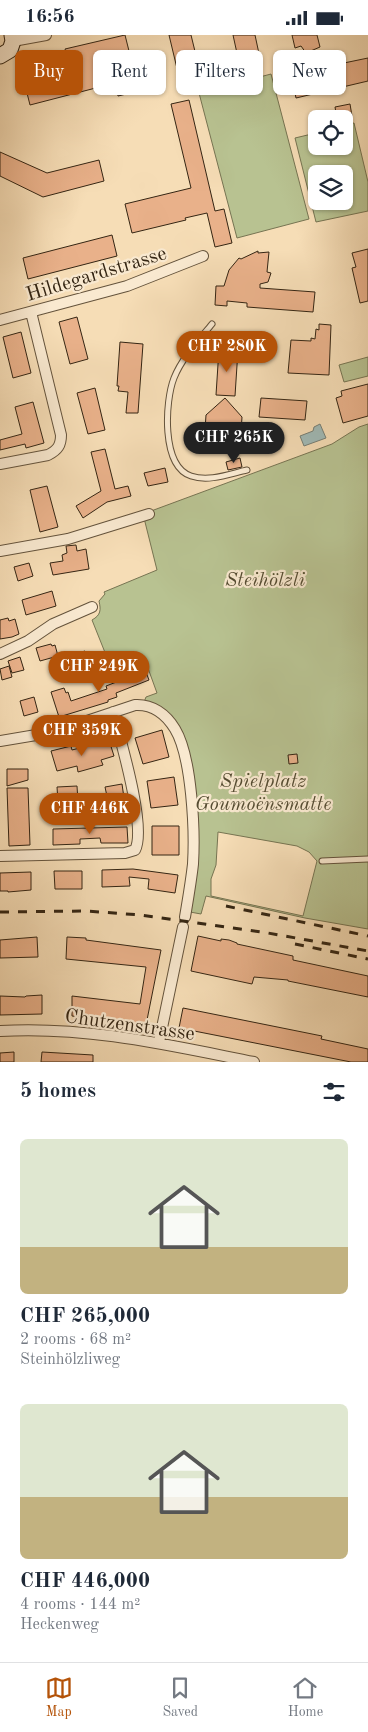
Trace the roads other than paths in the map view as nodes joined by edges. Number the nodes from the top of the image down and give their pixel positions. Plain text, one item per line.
1 (46, 35) edge
2 (12, 38) edge
3 (0, 56) edge
4 (202, 256) dead end
5 (31, 312) junction
6 (0, 320) edge
7 (212, 324) dead end
8 (0, 463) edge
9 (247, 470) dead end
10 (149, 514) dead end
11 (0, 551) edge
12 (92, 607) dead end
13 (0, 655) edge
14 (113, 712) junction
15 (0, 741) edge
16 (0, 856) edge
17 (368, 859) edge
18 (322, 861) dead end
19 (0, 1031) edge
20 (159, 1042) junction
21 (228, 1060) edge
22 (254, 1062) edge

1 - 2 street
2 - 3 street
4 - 5 street, Hildegardstrasse
5 - 6 street, Hildegardstrasse
5 - 8 street
7 - 9 lane
10 - 11 street
12 - 13 street
14 - 15 street
14 - 16 street
14 - 20 street
17 - 18 lane
19 - 20 street, Chutzenstrasse
20 - 21 street, Chutzenstrasse
21 - 22 street, Chutzenstrasse

